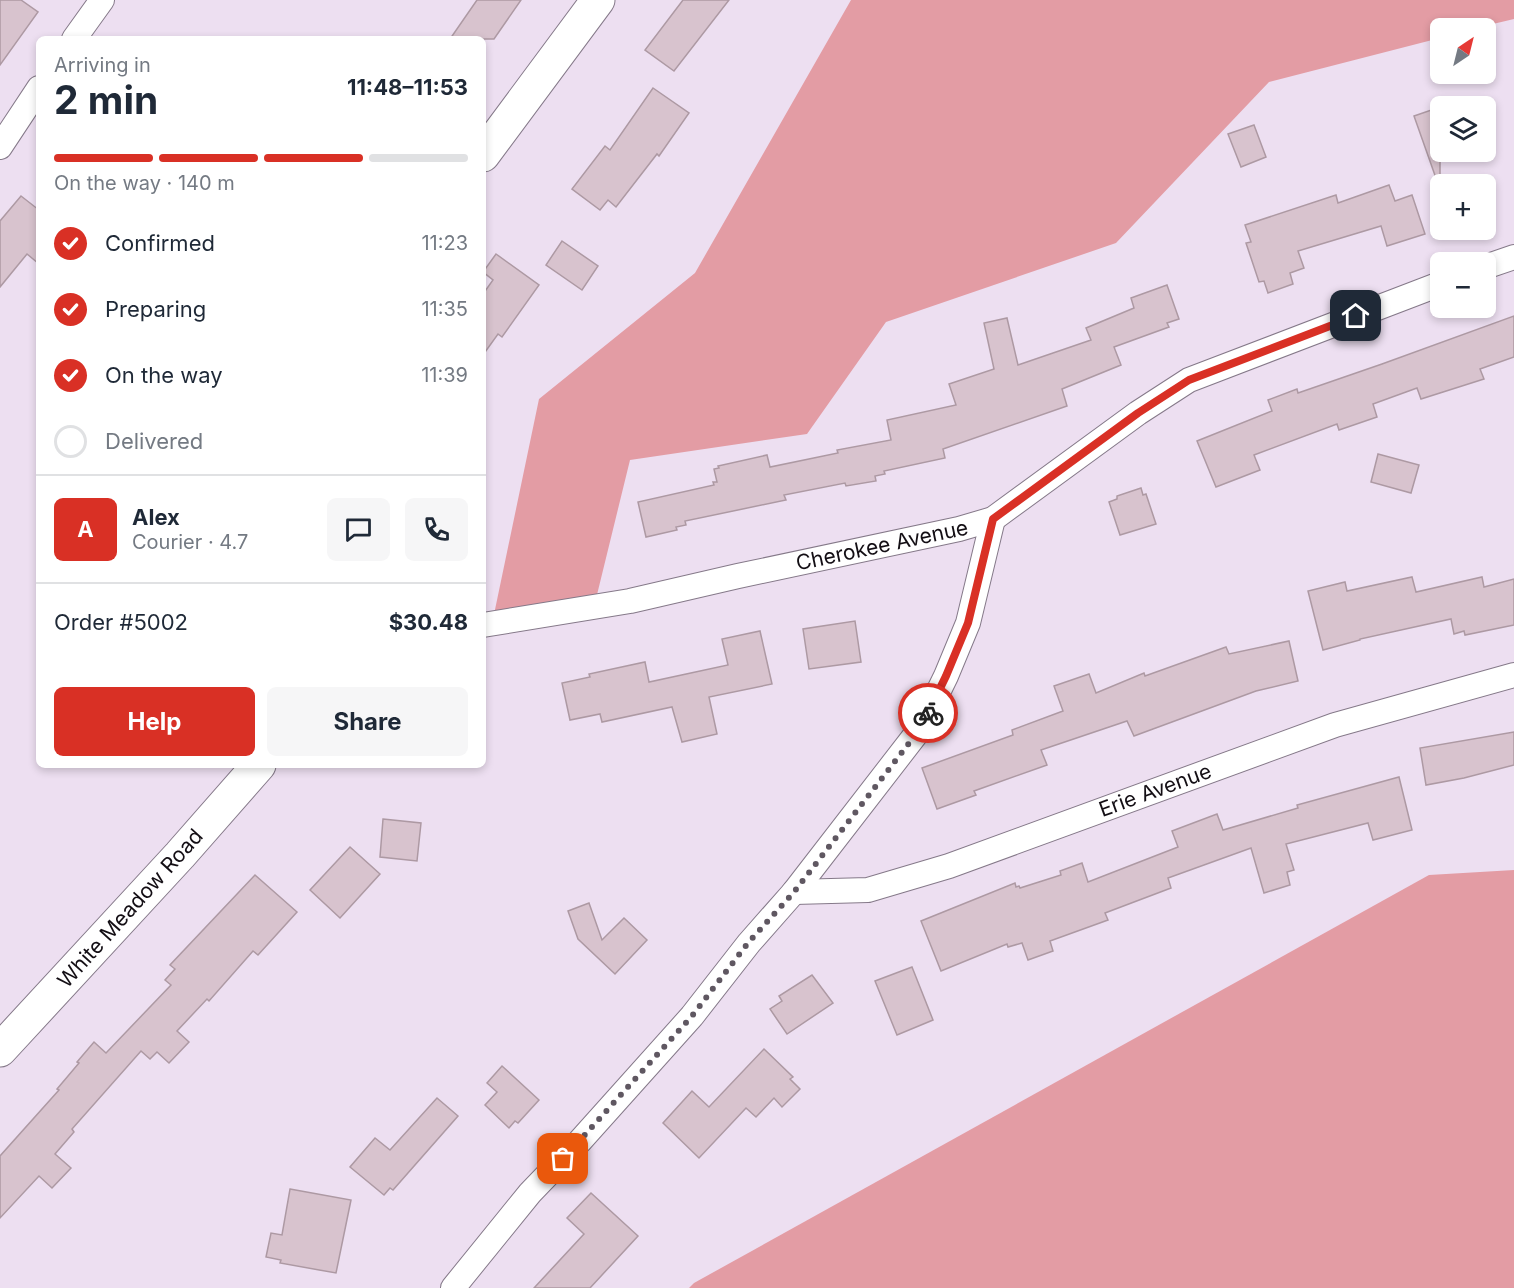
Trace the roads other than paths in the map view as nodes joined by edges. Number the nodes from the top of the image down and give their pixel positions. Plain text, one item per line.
1 (102, 0) edge
2 (598, 0) edge
3 (76, 36) edge
4 (36, 93) edge
5 (0, 147) edge
6 (486, 151) edge
7 (1514, 257) edge
8 (1496, 263) edge
9 (1430, 288) edge
10 (993, 519) junction
11 (486, 625) edge
12 (1514, 675) edge
13 (256, 768) edge
14 (794, 892) junction
15 (0, 1050) edge
16 (453, 1288) edge

1 - 3 street
2 - 6 street
4 - 5 street
7 - 8 street
9 - 10 street, Cherokee Avenue
10 - 11 street, Cherokee Avenue
10 - 14 street
12 - 14 street, Erie Avenue
13 - 15 street, White Meadow Road
14 - 16 street

